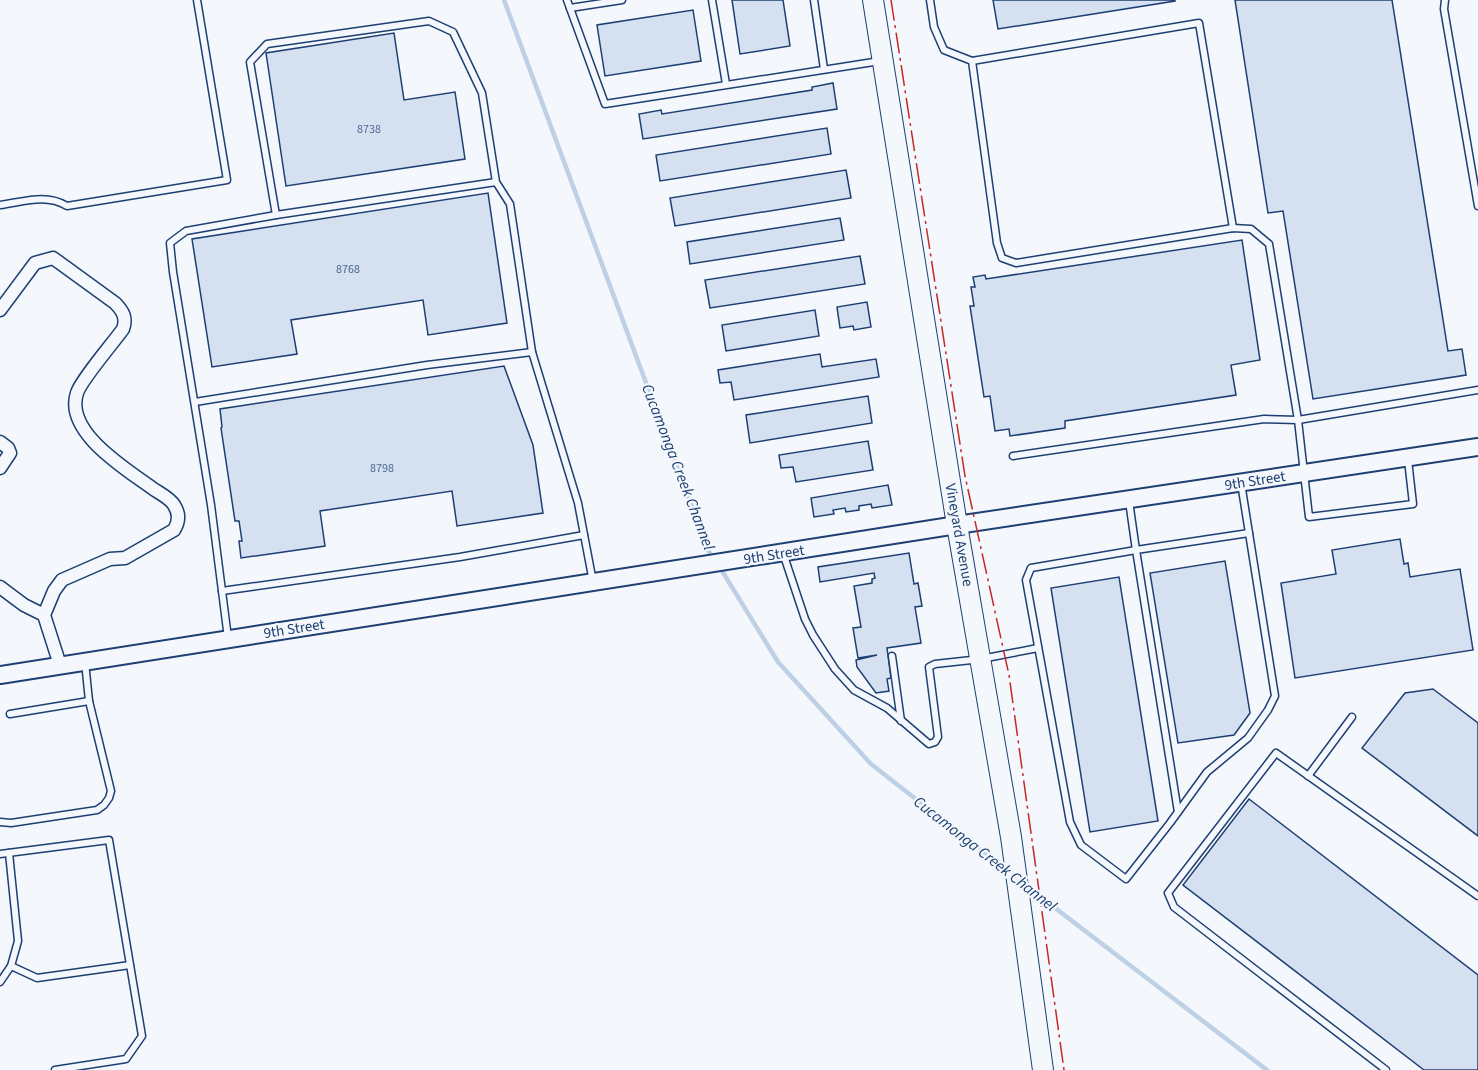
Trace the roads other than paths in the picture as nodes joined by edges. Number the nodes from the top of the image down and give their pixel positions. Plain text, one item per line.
1 (197, 0) edge
2 (567, 0) edge
3 (622, 0) edge
4 (712, 0) edge
5 (814, 0) edge
6 (873, 0) edge
7 (930, 0) edge
8 (1445, 0) edge
9 (570, 8) junction
10 (883, 60) junction
11 (972, 61) junction
12 (824, 69) junction
13 (726, 84) junction
14 (496, 182) junction
15 (0, 205) edge
16 (1478, 206) edge
17 (276, 215) junction
18 (1233, 228) junction
19 (0, 310) edge
20 (532, 352) junction
21 (1478, 390) edge
22 (195, 402) junction
23 (1298, 420) junction
24 (0, 442) edge
25 (1478, 447) edge
26 (1013, 456) dead end
27 (1408, 457) junction
28 (0, 468) edge
29 (1304, 473) junction
30 (1241, 483) junction
31 (1129, 499) junction
32 (957, 525) junction
33 (1249, 533) junction
34 (584, 535) junction
35 (1136, 550) junction
36 (783, 553) junction
37 (593, 583) junction
38 (0, 587) edge
39 (222, 591) junction
40 (44, 615) junction
41 (228, 639) junction
42 (1038, 648) junction
43 (892, 656) dead end
44 (981, 659) junction
45 (85, 661) junction
46 (60, 665) junction
47 (0, 675) edge
48 (89, 701) junction
49 (10, 714) dead end
50 (1352, 717) dead end
51 (901, 721) junction
52 (1308, 776) junction
53 (1178, 812) junction
54 (0, 822) edge
55 (9, 853) junction
56 (0, 854) edge
57 (1478, 896) edge
58 (130, 965) junction
59 (11, 966) junction
60 (0, 982) edge
61 (55, 1070) edge
62 (1043, 1070) edge
63 (1386, 1070) edge

1 - 15 lane
2 - 9 lane
3 - 9 lane
4 - 13 lane
5 - 12 lane
6 - 10 main road, Vineyard Avenue
7 - 11 lane
8 - 16 lane
9 - 13 lane
10 - 12 lane
10 - 32 main road, Vineyard Avenue
11 - 18 lane
11 - 18 lane
12 - 13 lane
14 - 17 lane
14 - 17 lane
14 - 20 lane
17 - 22 lane
18 - 23 lane
19 - 40 street
20 - 22 lane
20 - 34 lane
21 - 23 lane
22 - 39 lane
23 - 26 lane
23 - 29 lane
24 - 28 street
25 - 27 street, 9th Street
27 - 29 street, 9th Street
27 - 29 lane
29 - 30 street, 9th Street
30 - 31 street, 9th Street
30 - 33 lane
31 - 32 street, 9th Street
31 - 35 lane
32 - 36 street, 9th Street
32 - 44 main road, Vineyard Avenue
33 - 35 lane
33 - 53 lane
34 - 37 lane
34 - 39 lane
35 - 42 lane
35 - 53 lane
36 - 37 street, 9th Street
36 - 51 lane
37 - 41 street, 9th Street
38 - 40 street
39 - 41 lane
40 - 46 street
41 - 45 street, 9th Street
42 - 44 lane
42 - 53 lane
43 - 51 lane
44 - 51 lane
44 - 62 main road, Vineyard Avenue
45 - 46 street, 9th Street
45 - 48 lane
46 - 47 street, 9th Street
48 - 49 lane
48 - 54 lane
50 - 52 lane
52 - 57 lane
52 - 63 lane
55 - 56 lane
55 - 58 lane
55 - 59 lane
58 - 59 lane
58 - 61 lane
59 - 60 lane

